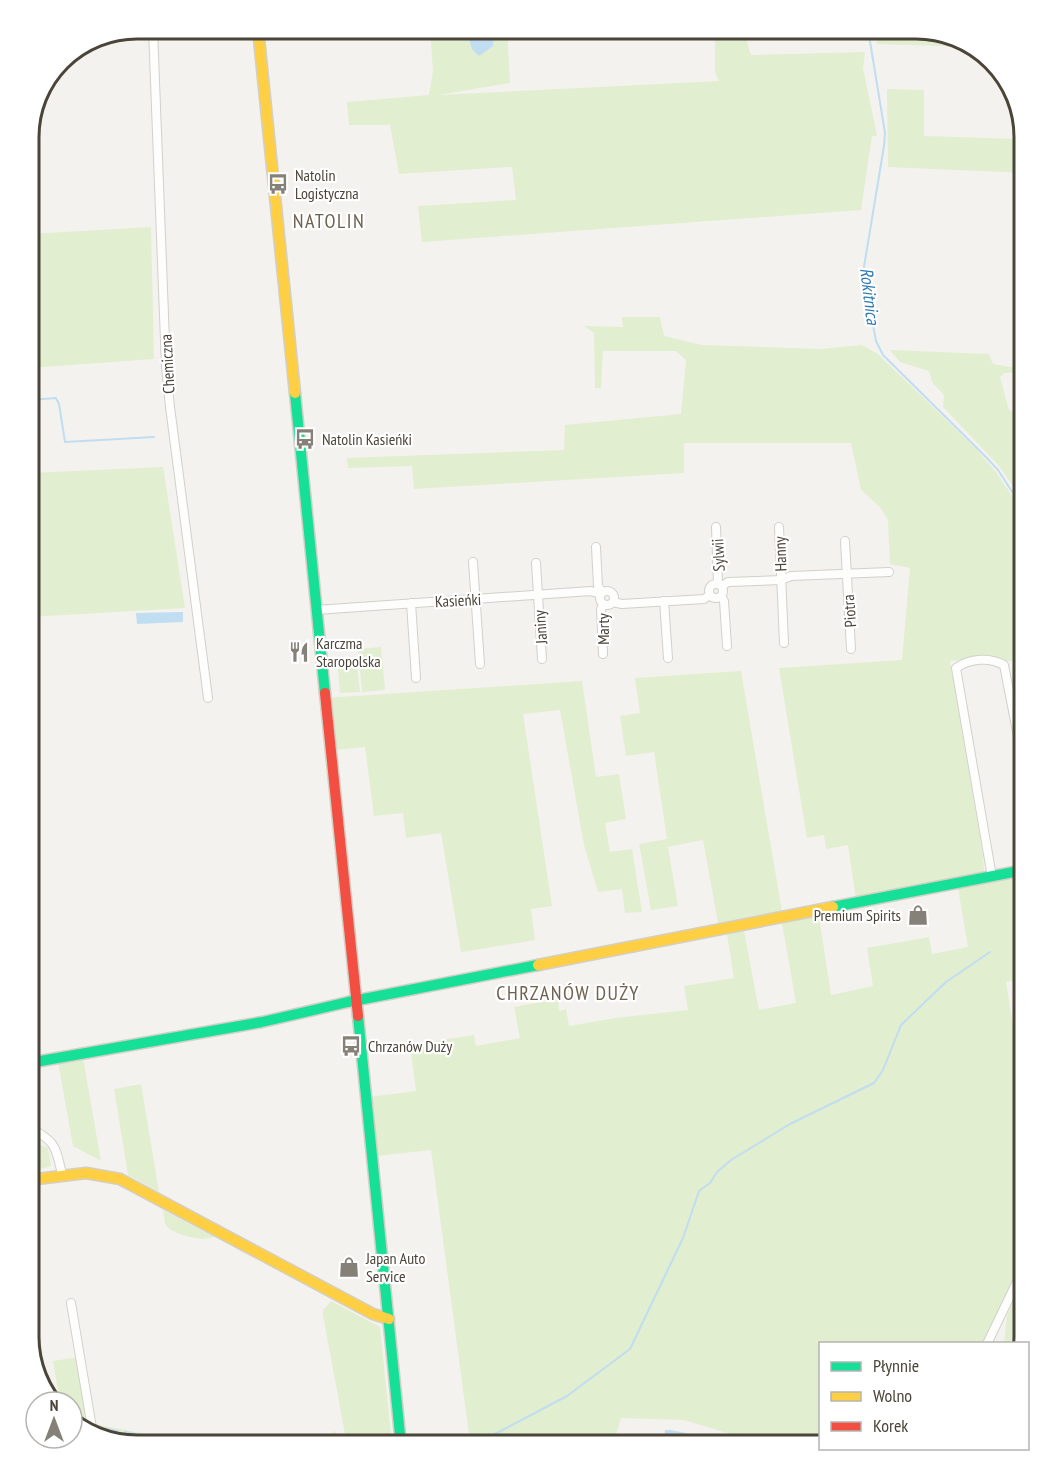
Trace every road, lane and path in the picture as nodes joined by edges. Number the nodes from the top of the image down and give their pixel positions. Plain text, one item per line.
1 (153, 39) edge
2 (259, 39) edge
3 (717, 527) dead end
4 (779, 527) dead end
5 (845, 541) dead end
6 (596, 547) dead end
7 (473, 562) dead end
8 (536, 563) dead end
9 (889, 572) dead end
10 (846, 574) junction
11 (781, 580) junction
12 (720, 585) junction
13 (601, 593) junction
14 (538, 594) junction
15 (710, 595) junction
16 (721, 596) junction
17 (475, 599) junction
18 (664, 601) junction
19 (613, 602) junction
20 (411, 603) junction
21 (604, 604) junction
22 (316, 610) junction
23 (784, 643) dead end
24 (727, 646) dead end
25 (851, 649) dead end
26 (603, 654) dead end
27 (668, 658) dead end
28 (542, 659) dead end
29 (480, 664) dead end
30 (416, 678) dead end
31 (208, 698) dead end
32 (1014, 716) edge
33 (1014, 872) edge
34 (992, 877) junction
35 (356, 1001) junction
36 (39, 1061) edge
37 (39, 1133) edge
38 (62, 1174) junction
39 (39, 1178) edge
40 (1014, 1288) edge
41 (71, 1303) dead end
42 (389, 1319) junction
43 (988, 1342) edge
44 (91, 1424) edge
45 (400, 1435) edge

1 - 31 street, Chemiczna
2 - 22 street
3 - 12 street, Sylwii
4 - 11 street, Hanny
5 - 10 street, Piotra
6 - 13 street
7 - 17 street
8 - 14 street, Janiny
9 - 10 street
10 - 11 street
10 - 25 street, Piotra
11 - 12 street
11 - 23 street, Hanny
12 - 15 street
12 - 16 street
13 - 14 street, Kasieńki
13 - 19 street
13 - 21 street
14 - 17 street, Kasieńki
14 - 28 street, Janiny
15 - 16 street
15 - 18 street
16 - 24 street
17 - 20 street, Kasieńki
17 - 29 street
18 - 19 street
18 - 27 street
19 - 21 street
20 - 22 street, Kasieńki
20 - 30 street
21 - 26 street, Marty
22 - 35 street
32 - 34 street
33 - 34 street
34 - 35 street
35 - 36 street
35 - 42 street
37 - 38 street
38 - 39 street
38 - 42 street
40 - 43 street
41 - 44 street
42 - 45 street

